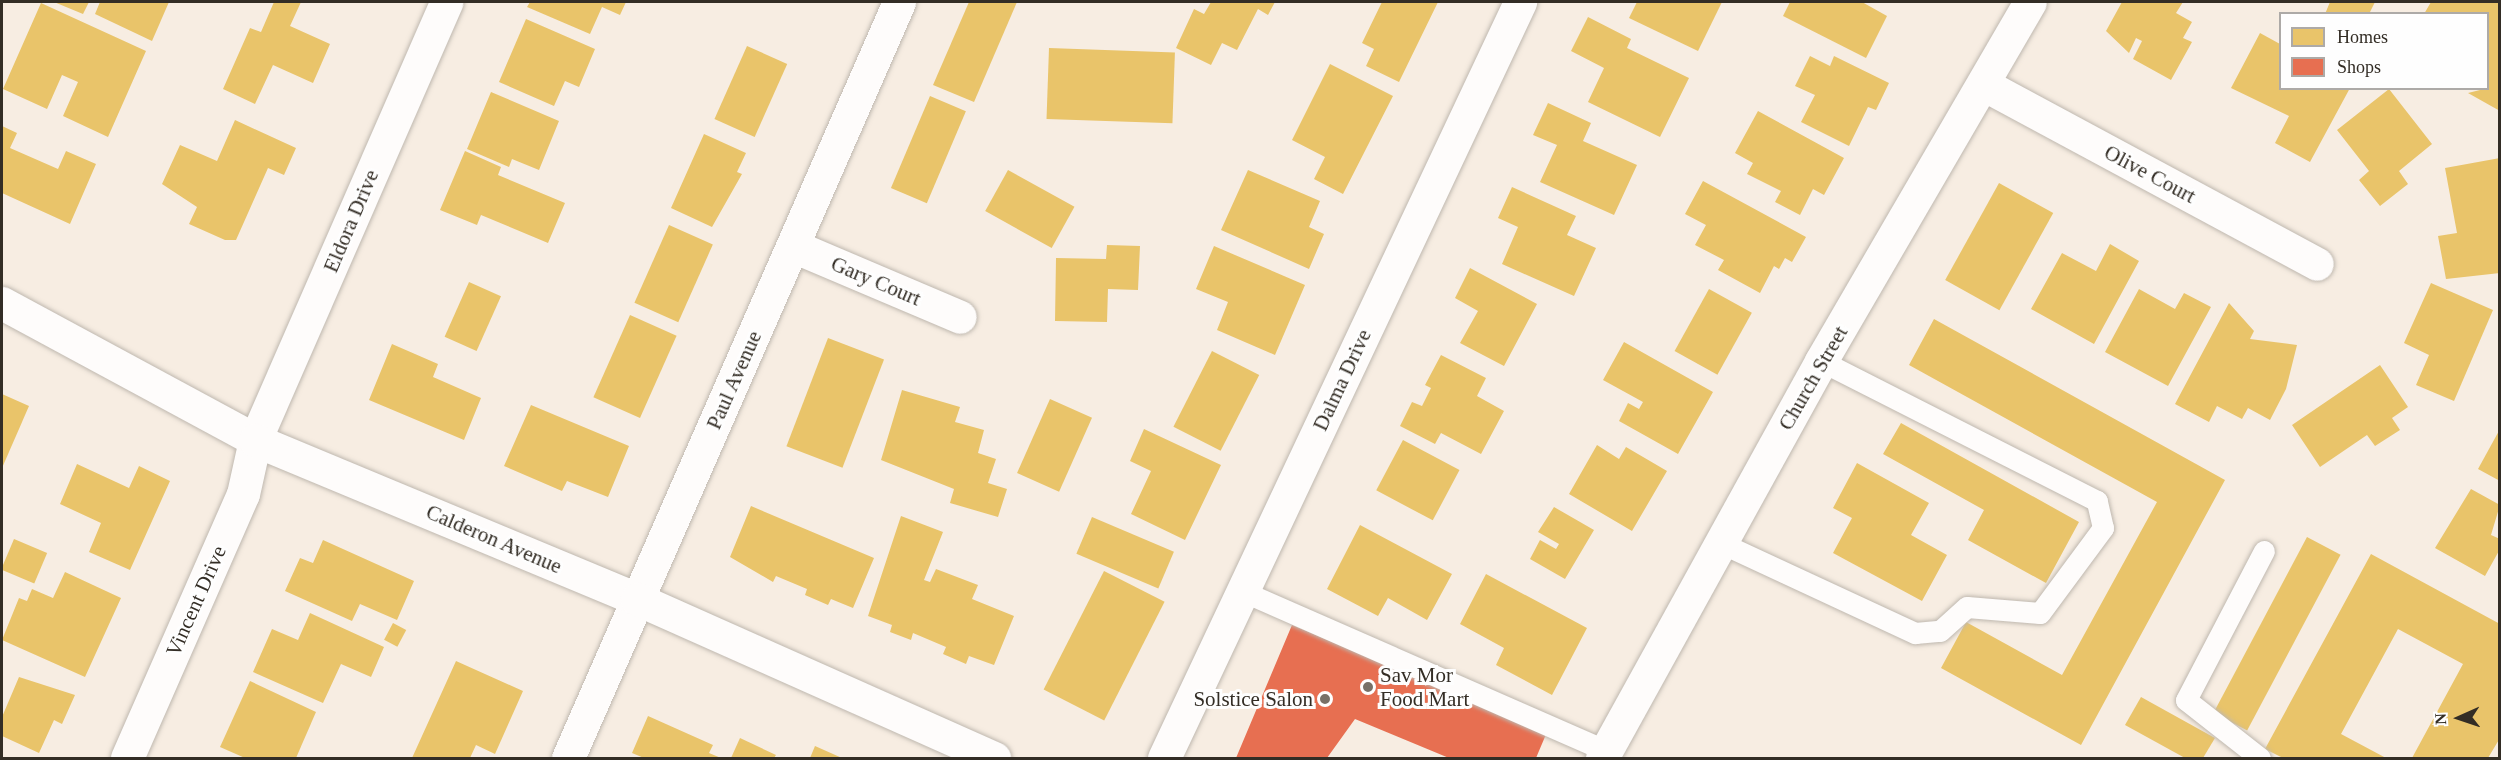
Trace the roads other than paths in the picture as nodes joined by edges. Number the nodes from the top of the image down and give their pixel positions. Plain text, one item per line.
1 (446, 2) edge
2 (898, 2) edge
3 (1520, 2) edge
4 (2030, 2) edge
5 (1983, 84) junction
6 (793, 246) junction
7 (2318, 264) dead end
8 (2, 303) edge
9 (960, 316) dead end
10 (1821, 361) junction
11 (255, 440) junction
12 (1721, 543) junction
13 (2264, 551) dead end
14 (1242, 591) junction
15 (637, 599) junction
16 (1604, 755) edge
17 (127, 759) edge
18 (568, 759) edge
19 (994, 759) edge
20 (1164, 759) edge
21 (2260, 759) edge

1 - 11 street, Eldora Drive
2 - 6 street, Paul Avenue
3 - 14 street, Dalma Drive
4 - 5 street, Church Street
5 - 7 street, Olive Court
5 - 10 street, Church Street
6 - 9 street, Gary Court
6 - 15 street, Paul Avenue
8 - 11 street, Calderon Avenue
10 - 12 street, Church Street
10 - 12 lane
11 - 15 street, Calderon Avenue
11 - 17 street, Vincent Drive
12 - 16 street, Church Street
13 - 21 lane
14 - 16 lane
14 - 20 street, Dalma Drive
15 - 18 street, Paul Avenue
15 - 19 street, Calderon Avenue

